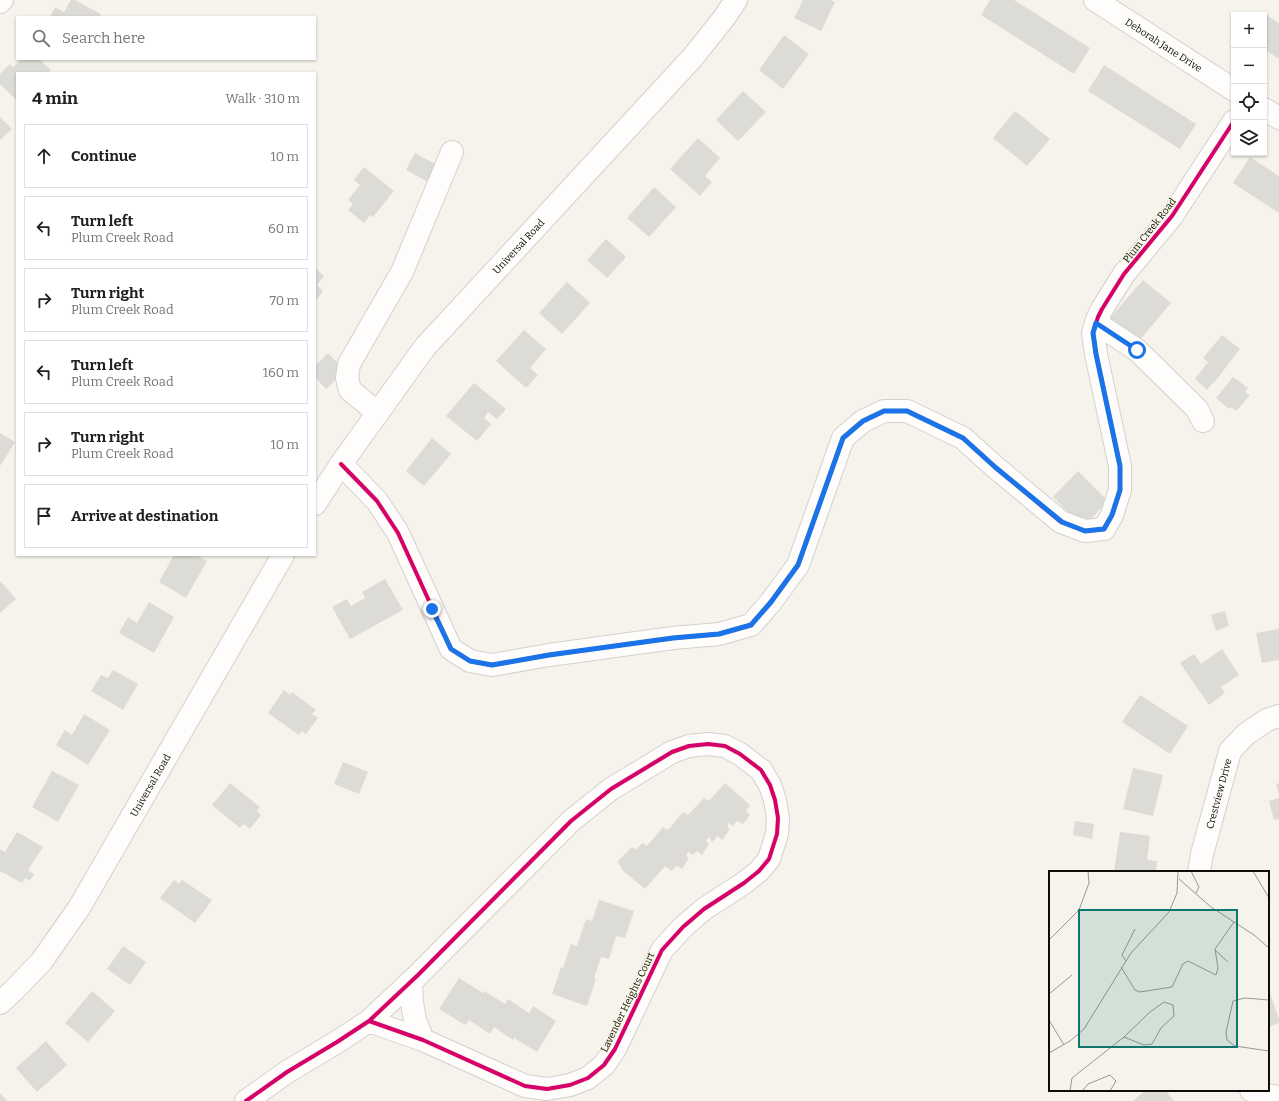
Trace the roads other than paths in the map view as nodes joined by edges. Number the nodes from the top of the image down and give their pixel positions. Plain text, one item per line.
1 (736, 0) edge
2 (1094, 0) edge
3 (1231, 88) edge
4 (1267, 111) edge
5 (1279, 118) edge
6 (1231, 126) edge
7 (452, 152) dead end
8 (1096, 323) junction
9 (378, 413) junction
10 (1203, 421) dead end
11 (341, 464) junction
12 (316, 502) edge
13 (282, 556) edge
14 (1279, 716) edge
15 (1200, 871) edge
16 (411, 982) junction
17 (0, 1003) edge
18 (369, 1021) junction
19 (423, 1040) junction
20 (1253, 1091) edge
21 (1279, 1097) edge
22 (246, 1101) edge

1 - 9 street, Universal Road
2 - 3 street, Deborah Jane Drive
4 - 5 street
6 - 8 street, Plum Creek Road
7 - 9 street
8 - 10 street
8 - 11 street, Plum Creek Road
9 - 11 street, Universal Road
11 - 12 street, Universal Road
13 - 17 street, Universal Road
14 - 15 street, Crestview Drive
16 - 18 street, Lavender Heights Court
16 - 19 street
16 - 19 street, Lavender Heights Court
18 - 19 street, Lavender Heights Court
18 - 22 street, Lavender Heights Court
20 - 21 street

